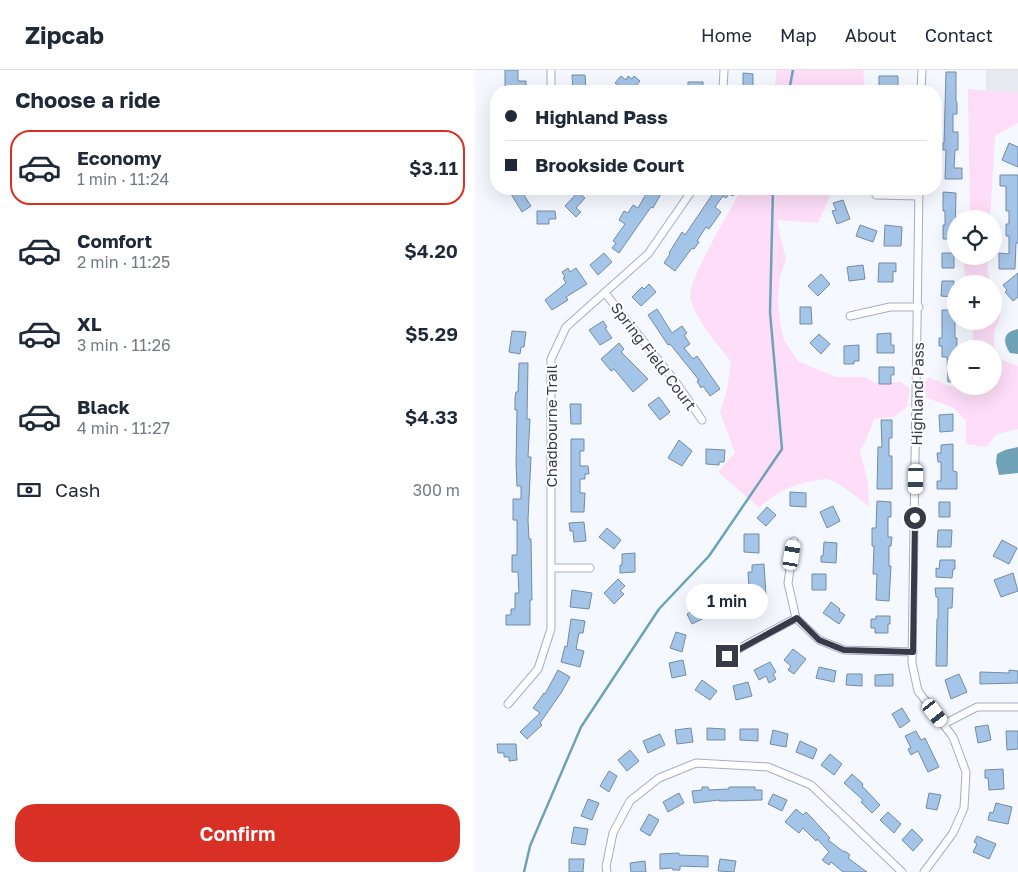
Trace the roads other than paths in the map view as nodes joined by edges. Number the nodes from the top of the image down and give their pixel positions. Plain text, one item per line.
1 (551, 70) edge
2 (724, 70) edge
3 (922, 70) edge
4 (551, 85) edge
5 (723, 85) edge
6 (921, 85) edge
7 (689, 195) edge
8 (919, 195) edge
9 (605, 293) junction
10 (919, 307) junction
11 (849, 316) dead end
12 (702, 420) dead end
13 (794, 541) dead end
14 (551, 568) junction
15 (590, 568) dead end
16 (797, 618) junction
17 (913, 652) junction
18 (727, 656) dead end
19 (508, 704) dead end
20 (1018, 707) edge
21 (944, 724) junction
22 (607, 872) edge
23 (902, 872) edge
24 (924, 872) edge

1 - 4 street
2 - 5 street
3 - 6 street
7 - 9 street, Chadbourne Trail
8 - 10 street, Highland Pass
9 - 12 street, Spring Field Court
9 - 14 street, Chadbourne Trail
10 - 11 street
10 - 17 street, Highland Pass
13 - 16 street
14 - 15 street
14 - 19 street, Chadbourne Trail
16 - 17 street
16 - 18 street
17 - 21 street, Highland Pass
20 - 21 street
21 - 24 street, Highland Pass
22 - 23 street

